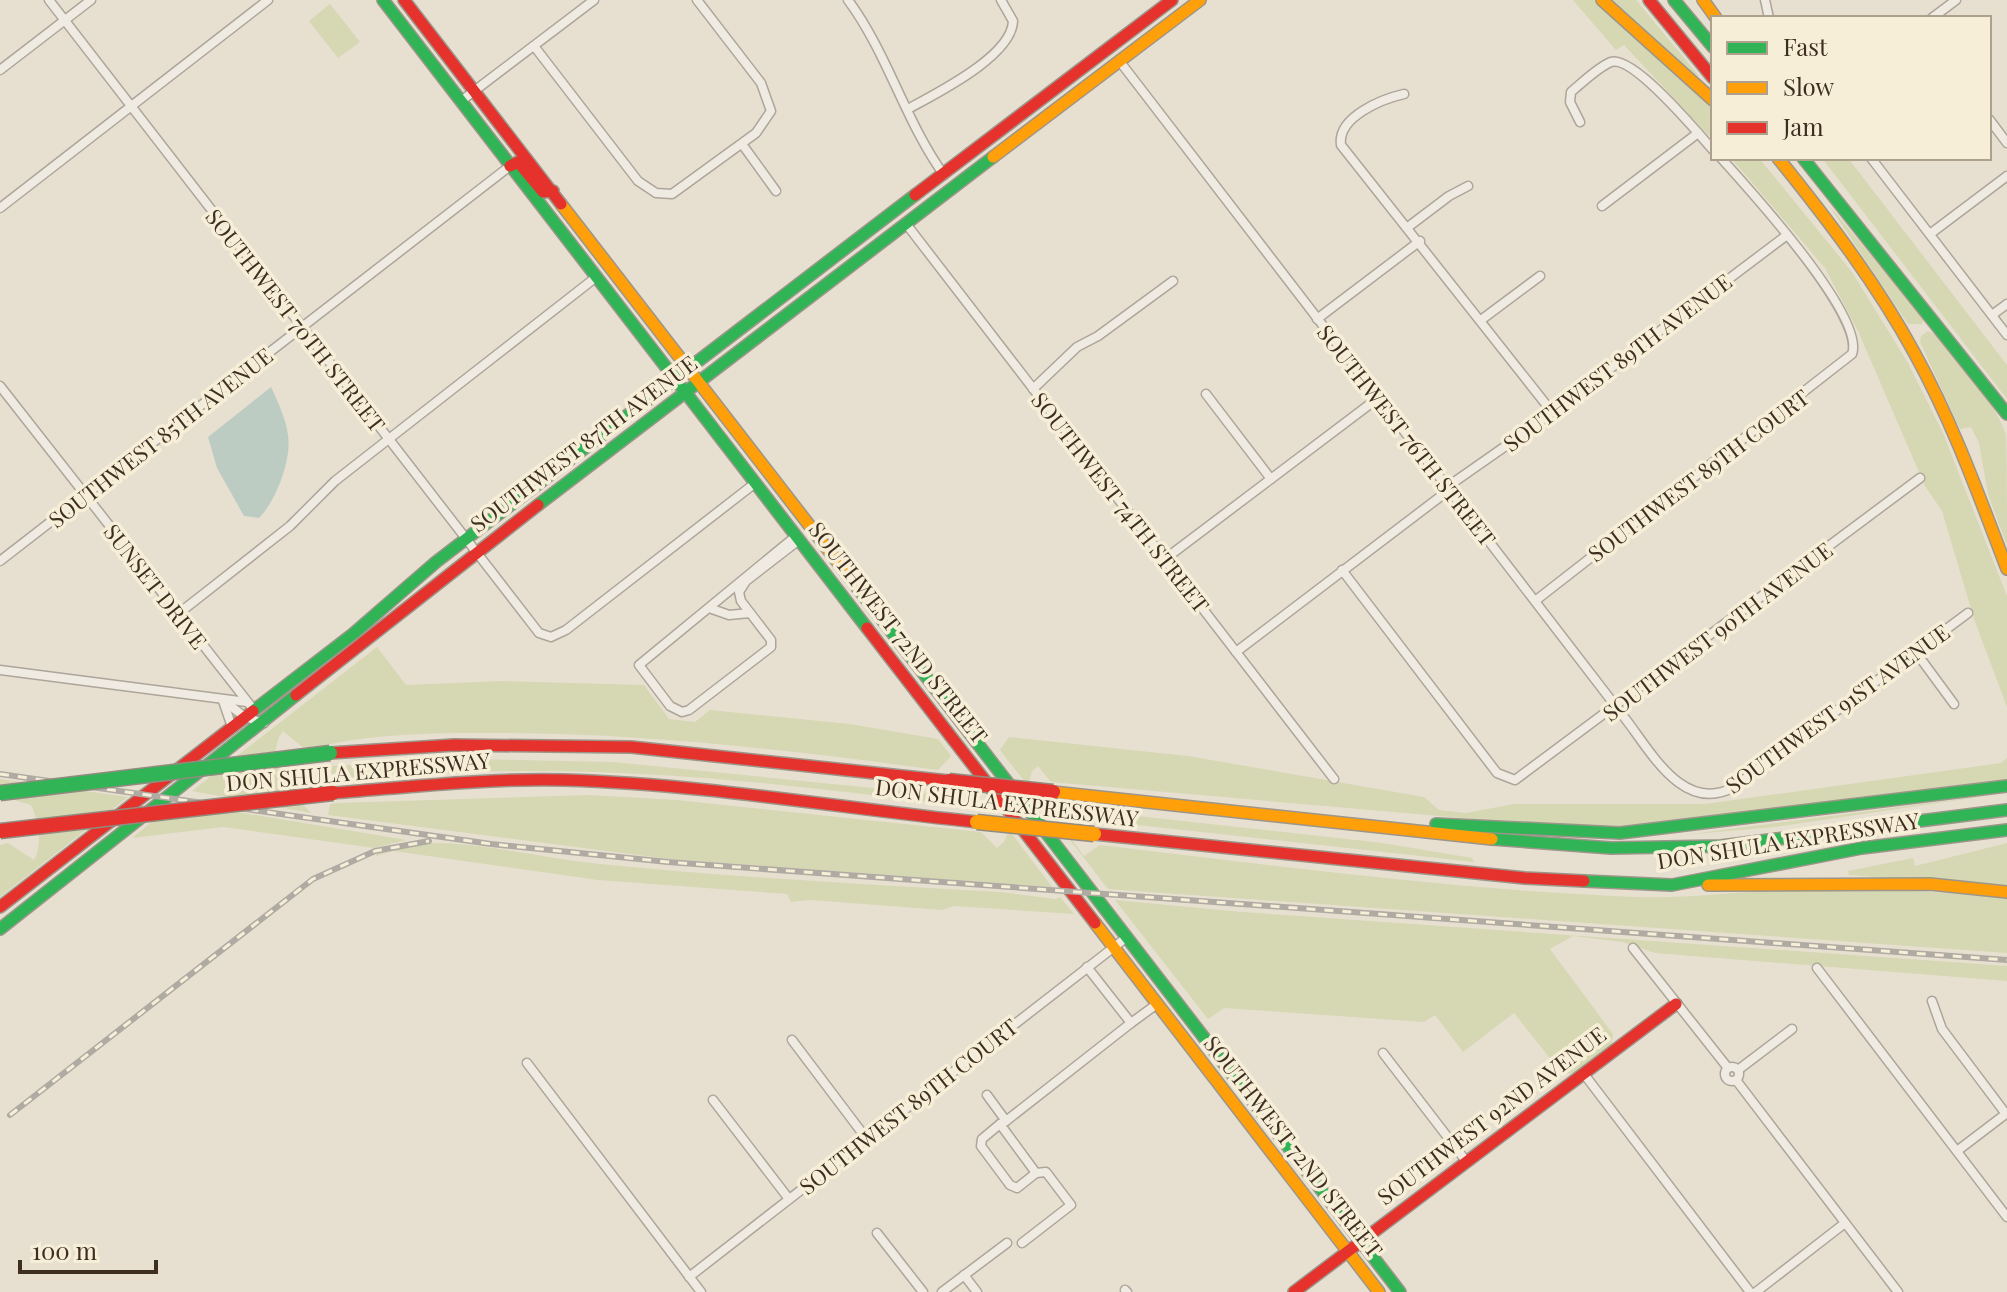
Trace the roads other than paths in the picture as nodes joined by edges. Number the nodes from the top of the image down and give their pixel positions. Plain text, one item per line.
1 (49, 0) edge
2 (91, 0) edge
3 (268, 0) edge
4 (383, 0) edge
5 (404, 0) edge
6 (594, 0) edge
7 (697, 0) edge
8 (848, 0) edge
9 (1001, 0) edge
10 (1172, 0) edge
11 (1200, 0) edge
12 (1602, 0) edge
13 (1649, 0) edge
14 (1674, 0) edge
15 (1956, 0) edge
16 (1935, 16) edge
17 (64, 20) junction
18 (1711, 45) edge
19 (534, 46) junction
20 (1110, 49) junction
21 (1121, 63) junction
22 (0, 70) edge
23 (1711, 76) edge
24 (474, 90) junction
25 (1404, 94) dead end
26 (1711, 98) edge
27 (461, 101) junction
28 (1035, 106) junction
29 (130, 108) junction
30 (908, 109) junction
31 (1580, 122) dead end
32 (1991, 122) edge
33 (1030, 131) junction
34 (1698, 133) junction
35 (2007, 143) edge
36 (742, 144) junction
37 (1711, 148) edge
38 (1723, 160) edge
39 (1773, 160) edge
40 (1780, 160) edge
41 (1806, 160) edge
42 (1873, 160) edge
43 (510, 166) junction
44 (944, 175) junction
45 (2007, 176) edge
46 (960, 185) junction
47 (1468, 186) dead end
48 (553, 191) junction
49 (776, 191) dead end
50 (1808, 194) junction
51 (1602, 206) dead end
52 (0, 208) edge
53 (907, 225) junction
54 (1408, 227) junction
55 (1930, 234) junction
56 (1787, 235) junction
57 (1420, 241) junction
58 (1540, 276) dead end
59 (595, 278) junction
60 (810, 278) junction
61 (1173, 281) dead end
62 (821, 291) junction
63 (2007, 304) edge
64 (1992, 315) junction
65 (1317, 319) junction
66 (1481, 320) junction
67 (301, 327) junction
68 (2007, 335) edge
69 (689, 367) junction
70 (672, 379) junction
71 (699, 381) junction
72 (0, 386) edge
73 (1033, 389) junction
74 (682, 393) junction
75 (1206, 394) dead end
76 (1378, 398) junction
77 (1552, 412) junction
78 (2007, 414) edge
79 (389, 439) junction
80 (1920, 478) dead end
81 (1271, 479) junction
82 (754, 484) junction
83 (1448, 488) junction
84 (85, 495) junction
85 (789, 500) junction
86 (775, 511) junction
87 (797, 538) junction
88 (466, 539) junction
89 (476, 553) junction
90 (1165, 559) junction
91 (0, 561) edge
92 (2007, 569) edge
93 (1342, 570) junction
94 (852, 579) junction
95 (838, 590) junction
96 (1535, 601) junction
97 (712, 609) junction
98 (750, 613) junction
99 (1968, 613) dead end
100 (178, 614) junction
101 (353, 634) junction
102 (377, 636) junction
103 (1915, 651) junction
104 (1236, 652) junction
105 (0, 670) edge
106 (228, 679) junction
107 (941, 694) junction
108 (223, 700) junction
109 (927, 704) junction
110 (1954, 704) dead end
111 (1616, 707) junction
112 (249, 710) junction
113 (264, 724) junction
114 (232, 727) junction
115 (1334, 779) dead end
116 (2007, 786) edge
117 (0, 793) edge
118 (1703, 795) joint
119 (2007, 810) edge
120 (1369, 826) junction
121 (2007, 830) edge
122 (0, 831) edge
123 (39, 877) junction
124 (1672, 885) junction
125 (49, 891) junction
126 (2007, 892) edge
127 (0, 907) edge
128 (0, 929) edge
129 (1127, 937) junction
130 (1114, 947) junction
131 (1633, 948) dead end
132 (1087, 967) junction
133 (1817, 968) dead end
134 (1932, 1001) dead end
135 (1157, 1004) junction
136 (1676, 1004) junction
137 (1187, 1016) junction
138 (1131, 1023) junction
139 (1174, 1025) junction
140 (1792, 1029) dead end
141 (792, 1040) dead end
142 (1383, 1053) dead end
143 (527, 1063) dead end
144 (1733, 1069) junction
145 (1230, 1071) junction
146 (1584, 1074) junction
147 (1216, 1081) junction
148 (987, 1095) dead end
149 (713, 1100) dead end
150 (2007, 1113) edge
151 (1003, 1123) junction
152 (866, 1138) junction
153 (1957, 1151) junction
154 (1466, 1161) junction
155 (1036, 1173) junction
156 (789, 1199) junction
157 (2007, 1217) edge
158 (1845, 1223) junction
159 (877, 1233) dead end
160 (1360, 1241) junction
161 (1007, 1243) dead end
162 (1022, 1243) dead end
163 (1348, 1251) junction
164 (964, 1275) junction
165 (689, 1277) junction
166 (701, 1292) edge
167 (923, 1292) edge
168 (942, 1292) edge
169 (977, 1292) edge
170 (1294, 1292) edge
171 (1379, 1292) edge
172 (1400, 1292) edge
173 (1753, 1292) edge
174 (1898, 1292) edge

1 - 17 street, SOUTHWEST 70TH STREET
2 - 17 street
3 - 29 street
4 - 27 main road, SOUTHWEST 72ND STREET
5 - 24 main road, SOUTHWEST 72ND STREET
6 - 19 street
7 - 36 street
8 - 30 street
9 - 30 street
10 - 20 main road, SOUTHWEST 87TH AVENUE
11 - 21 main road, SOUTHWEST 87TH AVENUE
12 - 26 main road
13 - 23 main road
14 - 18 main road
15 - 16 street
17 - 22 street
17 - 29 street, SOUTHWEST 70TH STREET
19 - 24 street
19 - 36 street
20 - 21 main road
20 - 28 main road, SOUTHWEST 87TH AVENUE
21 - 33 main road, SOUTHWEST 87TH AVENUE
21 - 65 street, SOUTHWEST 76TH STREET
24 - 27 street
24 - 48 main road, SOUTHWEST 72ND STREET
25 - 54 street
27 - 43 main road, SOUTHWEST 72ND STREET
28 - 33 main road
28 - 44 main road, SOUTHWEST 87TH AVENUE
29 - 52 street
29 - 67 street, SOUTHWEST 70TH STREET
30 - 44 street
31 - 34 street
32 - 35 street
33 - 46 main road, SOUTHWEST 87TH AVENUE
34 - 37 street
34 - 51 street
36 - 49 street
38 - 56 street
39 - 50 main road
40 - 50 main road
41 - 78 main road
42 - 55 street
43 - 48 main road
43 - 59 main road, SOUTHWEST 72ND STREET
43 - 67 street, SOUTHWEST 85TH AVENUE
44 - 46 main road
44 - 60 main road, SOUTHWEST 87TH AVENUE
45 - 55 street
46 - 53 main road, SOUTHWEST 87TH AVENUE
47 - 54 street
48 - 69 main road, SOUTHWEST 72ND STREET
50 - 92 main road
53 - 62 main road, SOUTHWEST 87TH AVENUE
53 - 73 street, SOUTHWEST 74TH STREET
54 - 57 street
55 - 64 street
56 - 77 street, SOUTHWEST 89TH AVENUE
56 - 96 street, SOUTHWEST 89TH COURT
57 - 65 street
57 - 66 street
58 - 66 street
59 - 70 main road, SOUTHWEST 72ND STREET
59 - 79 street
60 - 62 main road
60 - 69 main road, SOUTHWEST 87TH AVENUE
61 - 73 street
62 - 71 main road, SOUTHWEST 87TH AVENUE
63 - 64 street
64 - 68 street
65 - 76 street, SOUTHWEST 76TH STREET
66 - 77 street
67 - 79 street, SOUTHWEST 70TH STREET
67 - 84 street, SOUTHWEST 85TH AVENUE
69 - 70 main road, SOUTHWEST 87TH AVENUE
69 - 71 main road, SOUTHWEST 72ND STREET
70 - 74 main road, SOUTHWEST 72ND STREET
70 - 88 main road, SOUTHWEST 87TH AVENUE
71 - 74 main road, SOUTHWEST 87TH AVENUE
71 - 85 main road, SOUTHWEST 72ND STREET
72 - 84 street, SUNSET DRIVE
73 - 90 street, SOUTHWEST 74TH STREET
74 - 82 main road, SOUTHWEST 72ND STREET
74 - 89 main road, SOUTHWEST 87TH AVENUE
75 - 81 street
76 - 81 street
76 - 83 street, SOUTHWEST 76TH STREET
77 - 83 street, SOUTHWEST 89TH AVENUE
79 - 88 street, SOUTHWEST 70TH STREET
79 - 100 street
80 - 111 street, SOUTHWEST 90TH AVENUE
81 - 90 street
82 - 86 main road, SOUTHWEST 72ND STREET
82 - 89 street, SOUTHWEST 70TH STREET
83 - 93 street, SOUTHWEST 89TH AVENUE
83 - 96 street, SOUTHWEST 76TH STREET
84 - 91 street, SOUTHWEST 85TH AVENUE
84 - 100 street, SUNSET DRIVE
85 - 86 main road
85 - 94 main road, SOUTHWEST 72ND STREET
86 - 87 main road, SOUTHWEST 72ND STREET
87 - 95 main road, SOUTHWEST 72ND STREET
87 - 97 street
87 - 98 street
88 - 89 street, SOUTHWEST 70TH STREET
88 - 101 main road, SOUTHWEST 87TH AVENUE
89 - 102 main road, SOUTHWEST 87TH AVENUE
90 - 104 street, SOUTHWEST 74TH STREET
93 - 104 street, SOUTHWEST 89TH AVENUE
93 - 111 street, SOUTHWEST 90TH AVENUE
94 - 95 main road
94 - 107 main road, SOUTHWEST 72ND STREET
95 - 109 main road, SOUTHWEST 72ND STREET
96 - 111 street, SOUTHWEST 76TH STREET
97 - 98 street
97 - 98 street
99 - 103 street, SOUTHWEST 91ST AVENUE
100 - 106 street, SUNSET DRIVE
101 - 102 main road
101 - 112 main road, SOUTHWEST 87TH AVENUE
102 - 113 main road, SOUTHWEST 87TH AVENUE
103 - 110 street
103 - 118 street, SOUTHWEST 91ST AVENUE
104 - 115 street, SOUTHWEST 74TH STREET
105 - 108 street
106 - 108 street
106 - 112 street, SUNSET DRIVE
107 - 109 main road
107 - 129 main road, SOUTHWEST 72ND STREET
108 - 112 street
108 - 112 street
108 - 114 street
109 - 130 main road, SOUTHWEST 72ND STREET
111 - 118 street, SOUTHWEST 76TH STREET
112 - 113 main road
112 - 114 main road, SOUTHWEST 87TH AVENUE
113 - 125 main road, SOUTHWEST 87TH AVENUE
114 - 123 main road, SOUTHWEST 87TH AVENUE
116 - 120 main road
117 - 120 main road, DON SHULA EXPRESSWAY, bridge
119 - 120 main road, DON SHULA EXPRESSWAY
121 - 124 main road, DON SHULA EXPRESSWAY
122 - 124 main road, DON SHULA EXPRESSWAY, bridge
123 - 125 main road
123 - 127 main road, SOUTHWEST 87TH AVENUE
124 - 126 main road
125 - 128 main road, SOUTHWEST 87TH AVENUE
129 - 130 street, SOUTHWEST 89TH COURT
129 - 137 main road, SOUTHWEST 72ND STREET
130 - 132 street, SOUTHWEST 89TH COURT
130 - 135 main road, SOUTHWEST 72ND STREET
131 - 136 street
132 - 138 street
132 - 152 street, SOUTHWEST 89TH COURT
133 - 153 street
134 - 150 street
135 - 138 street
135 - 139 main road, SOUTHWEST 72ND STREET
136 - 144 street
136 - 146 main road, SOUTHWEST 92ND AVENUE
137 - 139 main road
137 - 145 main road, SOUTHWEST 72ND STREET
138 - 151 street
139 - 147 main road, SOUTHWEST 72ND STREET
140 - 144 street
141 - 152 street
142 - 154 street
143 - 165 street
144 - 158 street
145 - 147 main road
145 - 160 main road, SOUTHWEST 72ND STREET
146 - 154 main road, SOUTHWEST 92ND AVENUE
146 - 173 street
147 - 163 main road, SOUTHWEST 72ND STREET
148 - 151 street
149 - 156 street
150 - 153 street
151 - 155 street
151 - 155 street
152 - 156 street, SOUTHWEST 89TH COURT
153 - 157 street
154 - 160 main road, SOUTHWEST 92ND AVENUE
155 - 162 street
156 - 165 street, SOUTHWEST 89TH COURT
158 - 173 street
158 - 174 street
159 - 167 street
160 - 163 main road, SOUTHWEST 92ND AVENUE
160 - 172 main road, SOUTHWEST 72ND STREET
161 - 164 street
163 - 170 main road, SOUTHWEST 92ND AVENUE
163 - 171 main road, SOUTHWEST 72ND STREET
164 - 168 street
164 - 169 street
165 - 166 street

